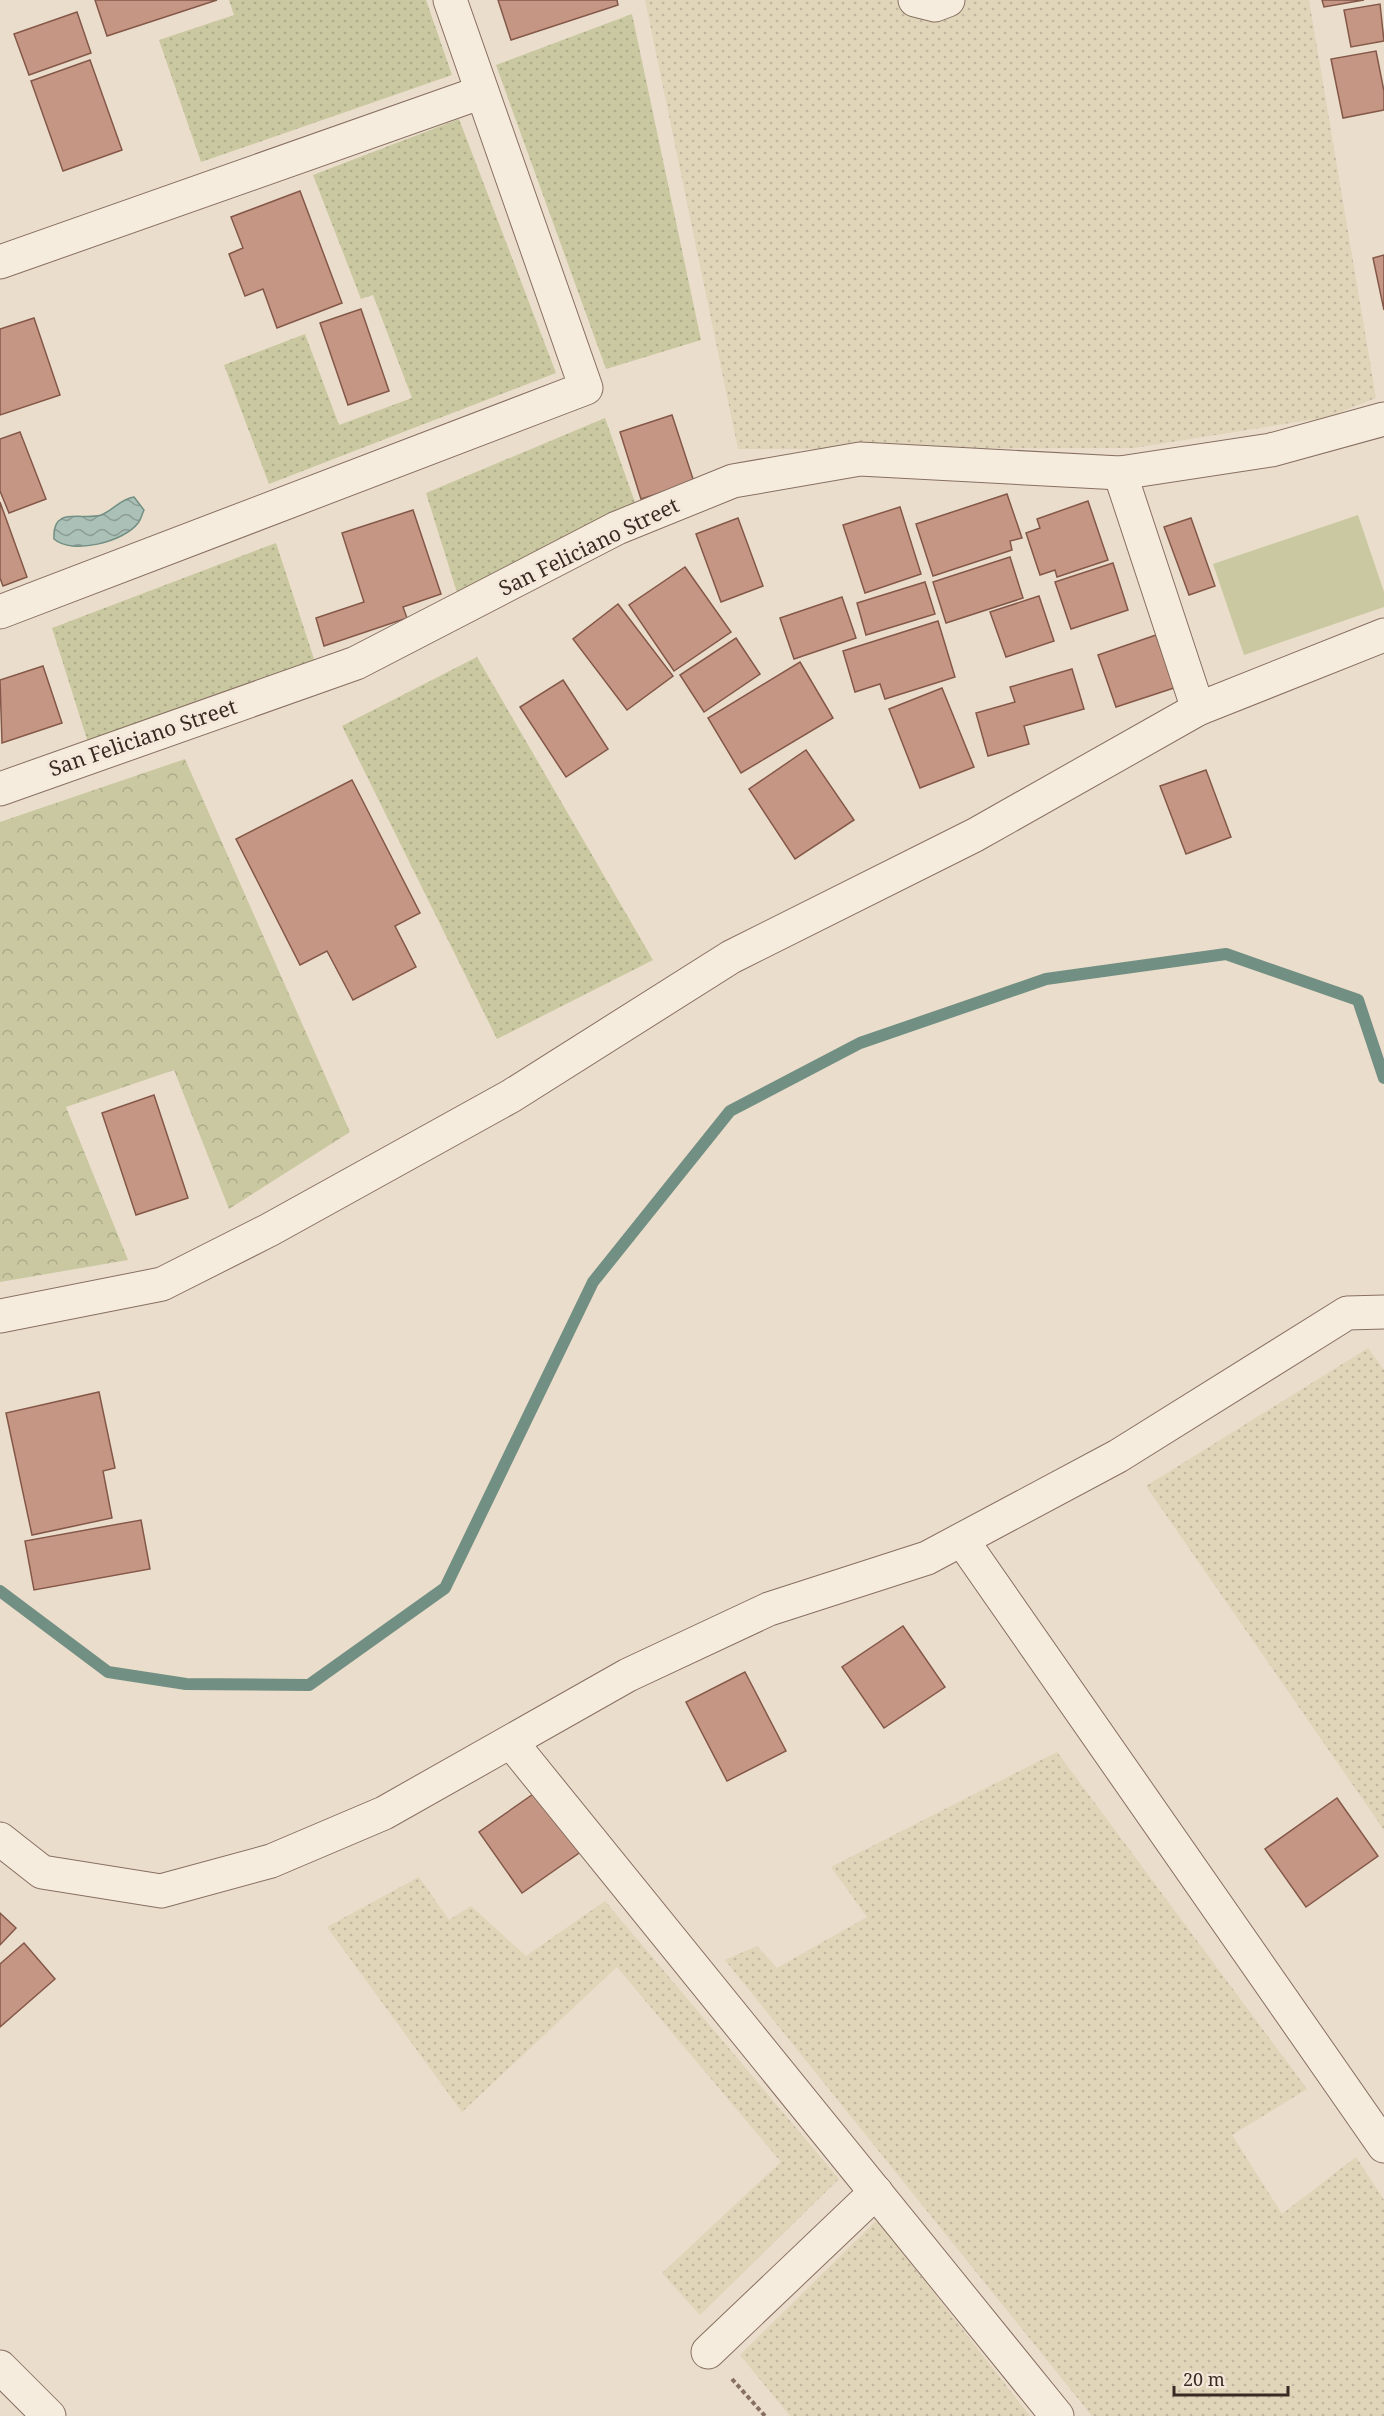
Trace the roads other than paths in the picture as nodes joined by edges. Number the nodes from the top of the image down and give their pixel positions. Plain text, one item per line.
1 (450, 0) edge
2 (915, 0) edge
3 (948, 0) edge
4 (482, 92) junction
5 (0, 262) edge
6 (1384, 419) edge
7 (1120, 473) junction
8 (0, 612) edge
9 (1384, 635) edge
10 (1198, 709) junction
11 (0, 789) edge
12 (1384, 1312) edge
13 (0, 1316) edge
14 (962, 1540) junction
15 (511, 1742) junction
16 (0, 1839) edge
17 (1384, 2146) edge
18 (876, 2192) junction
19 (708, 2352) road end
20 (0, 2367) edge
21 (49, 2416) edge
22 (1057, 2416) edge

1 - 4 street
2 - 3 street
4 - 5 street
4 - 8 street
6 - 7 street, San Feliciano Street
7 - 10 street
7 - 11 street, San Feliciano Street
9 - 10 street
10 - 13 street
12 - 14 street
14 - 15 street
14 - 17 street
15 - 16 street
15 - 18 street
18 - 19 street
18 - 22 street
20 - 21 street

